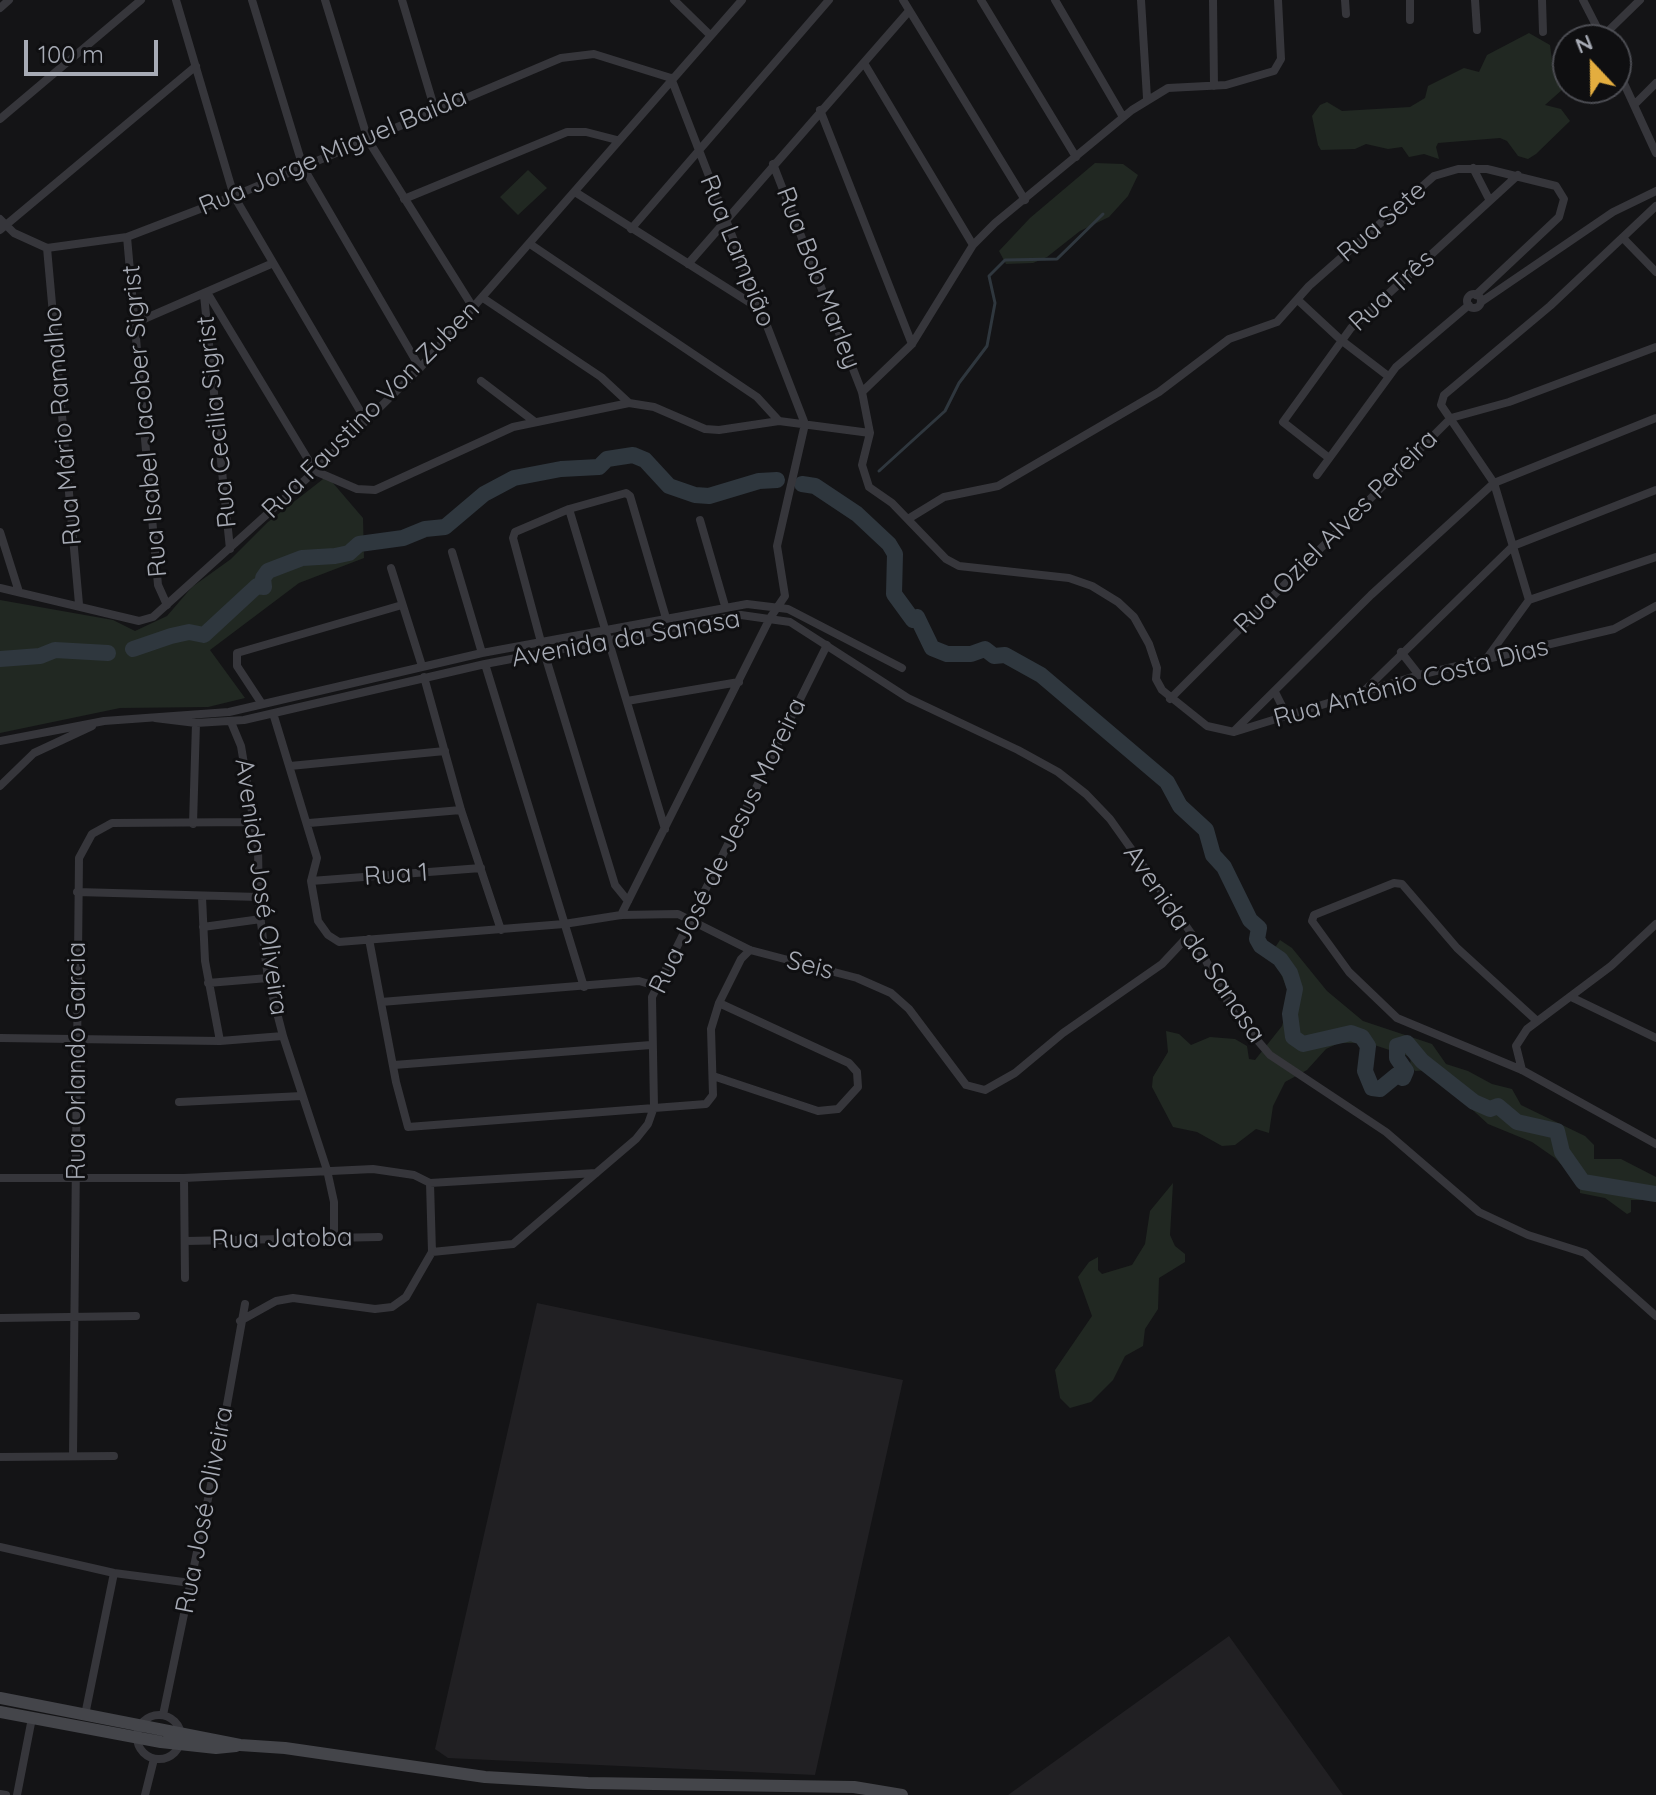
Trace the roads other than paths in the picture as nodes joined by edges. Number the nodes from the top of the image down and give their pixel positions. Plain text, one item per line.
1 (9, 0) edge
2 (141, 0) edge
3 (176, 0) edge
4 (252, 0) edge
5 (325, 0) edge
6 (402, 0) edge
7 (674, 0) edge
8 (742, 0) edge
9 (829, 0) edge
10 (903, 0) edge
11 (981, 0) edge
12 (1055, 0) edge
13 (1141, 0) edge
14 (1213, 0) edge
15 (1278, 0) edge
16 (1345, 0) edge
17 (1410, 0) edge
18 (1475, 0) edge
19 (1542, 0) edge
20 (1583, 0) edge
21 (1640, 0) edge
22 (0, 8) edge
23 (909, 11) junction
24 (1346, 14) dead end
25 (1410, 20) dead end
26 (1596, 24) edge
27 (1617, 24) edge
28 (1477, 30) dead end
29 (1543, 32) dead end
30 (710, 35) junction
31 (864, 63) junction
32 (196, 66) junction
33 (671, 78) junction
34 (1656, 83) edge
35 (1214, 86) junction
36 (1147, 98) junction
37 (1632, 98) edge
38 (1635, 104) junction
39 (435, 110) junction
40 (820, 110) junction
41 (1123, 117) junction
42 (0, 119) edge
43 (368, 140) junction
44 (617, 140) junction
45 (697, 151) junction
46 (1656, 153) edge
47 (1076, 157) junction
48 (773, 164) junction
49 (303, 167) junction
50 (1473, 168) junction
51 (1518, 175) junction
52 (1656, 191) edge
53 (575, 192) junction
54 (234, 196) junction
55 (404, 199) junction
56 (1489, 199) junction
57 (1025, 200) junction
58 (1656, 206) edge
59 (726, 219) junction
60 (2, 225) edge
61 (631, 229) junction
62 (127, 237) junction
63 (1623, 238) junction
64 (530, 244) junction
65 (973, 245) junction
66 (47, 248) junction
67 (271, 264) junction
68 (688, 264) junction
69 (1656, 272) edge
70 (206, 294) junction
71 (483, 298) junction
72 (1478, 298) junction
73 (1299, 301) junction
74 (474, 309) junction
75 (761, 310) junction
76 (137, 322) junction
77 (1341, 340) junction
78 (912, 344) junction
79 (1656, 347) edge
80 (420, 368) junction
81 (1388, 376) junction
82 (481, 381) dead end
83 (862, 392) junction
84 (629, 403) junction
85 (1451, 418) junction
86 (1656, 418) edge
87 (366, 421) junction
88 (779, 421) junction
89 (535, 422) junction
90 (805, 424) junction
91 (870, 433) junction
92 (1329, 458) junction
93 (315, 471) junction
94 (1317, 475) dead end
95 (1494, 483) junction
96 (1656, 490) edge
97 (569, 509) junction
98 (908, 519) junction
99 (700, 520) dead end
100 (0, 532) edge
101 (1513, 546) junction
102 (230, 549) junction
103 (452, 552) dead end
104 (1656, 557) edge
105 (391, 568) dead end
106 (0, 588) edge
107 (19, 592) junction
108 (1529, 600) junction
109 (79, 604) junction
110 (167, 605) junction
111 (402, 605) junction
112 (725, 606) junction
113 (1656, 606) edge
114 (776, 607) junction
115 (666, 618) junction
116 (770, 618) junction
117 (603, 629) junction
118 (541, 642) junction
119 (607, 642) junction
120 (827, 645) junction
121 (546, 652) junction
122 (1401, 652) junction
123 (482, 653) junction
124 (1487, 659) junction
125 (485, 664) junction
126 (422, 666) junction
127 (902, 668) dead end
128 (1419, 675) junction
129 (424, 677) junction
130 (739, 682) junction
131 (1363, 691) junction
132 (1275, 692) junction
133 (1170, 699) junction
134 (627, 701) junction
135 (262, 704) junction
136 (273, 713) junction
137 (1293, 715) junction
138 (155, 718) junction
139 (104, 721) junction
140 (231, 722) junction
141 (196, 723) junction
142 (43, 732) junction
143 (1234, 732) junction
144 (0, 741) edge
145 (47, 746) junction
146 (445, 751) junction
147 (290, 766) junction
148 (0, 786) edge
149 (461, 810) junction
150 (253, 822) junction
151 (309, 823) junction
152 (193, 824) junction
153 (665, 829) junction
154 (481, 868) junction
155 (311, 881) junction
156 (77, 892) junction
157 (202, 897) junction
158 (259, 897) junction
159 (628, 901) junction
160 (621, 915) junction
161 (689, 918) junction
162 (261, 919) junction
163 (564, 924) junction
164 (1655, 926) edge
165 (203, 927) junction
166 (501, 930) junction
167 (1191, 933) junction
168 (369, 939) junction
169 (750, 950) junction
170 (268, 978) junction
171 (208, 983) junction
172 (656, 986) junction
173 (584, 987) junction
174 (1571, 997) junction
175 (381, 1002) junction
176 (719, 1003) junction
177 (1537, 1021) junction
178 (283, 1036) junction
179 (0, 1038) edge
180 (75, 1038) junction
181 (1656, 1038) edge
182 (220, 1041) junction
183 (651, 1045) junction
184 (394, 1065) junction
185 (1522, 1070) junction
186 (713, 1076) junction
187 (302, 1096) junction
188 (179, 1102) dead end
189 (654, 1107) junction
190 (1656, 1144) edge
191 (327, 1170) junction
192 (597, 1173) junction
193 (0, 1178) edge
194 (77, 1178) junction
195 (184, 1178) junction
196 (430, 1183) junction
197 (379, 1237) dead end
198 (334, 1238) junction
199 (186, 1241) junction
200 (432, 1252) junction
201 (185, 1278) dead end
202 (245, 1304) dead end
203 (136, 1316) dead end
204 (1656, 1316) edge
205 (0, 1318) edge
206 (75, 1318) junction
207 (240, 1321) junction
208 (73, 1456) junction
209 (114, 1456) dead end
210 (0, 1457) edge
211 (0, 1547) edge
212 (114, 1573) junction
213 (191, 1583) junction
214 (0, 1698) edge
215 (0, 1712) edge
216 (85, 1715) junction
217 (163, 1715) junction
218 (32, 1718) junction
219 (138, 1732) junction
220 (180, 1739) junction
221 (154, 1759) junction
222 (0, 1794) edge
223 (6, 1795) edge
224 (17, 1795) edge
225 (145, 1795) edge
226 (902, 1795) edge

1 - 22 street
2 - 42 street
3 - 32 street
4 - 49 street
5 - 43 street
6 - 39 street
7 - 30 street
8 - 30 street, Rua Faustino Von Zuben
9 - 45 street
10 - 23 street
11 - 47 street
12 - 41 street
13 - 36 street
14 - 35 street
15 - 35 street
16 - 24 street
17 - 25 street
18 - 28 street
19 - 29 street
20 - 26 street
21 - 27 street
23 - 31 street
23 - 57 street
30 - 33 street, Rua Faustino Von Zuben
31 - 40 street
31 - 65 street
32 - 54 street
32 - 60 street
33 - 39 street, Rua Jorge Miguel Baida
33 - 44 street, Rua Faustino Von Zuben
33 - 45 street, Rua Lampião
34 - 38 street
35 - 36 street
36 - 41 street
37 - 38 street
38 - 46 street
39 - 43 street, Rua Jorge Miguel Baida
40 - 48 street
40 - 78 street
41 - 47 street
43 - 49 street, Rua Jorge Miguel Baida
43 - 55 street
44 - 53 street, Rua Faustino Von Zuben
44 - 55 street
45 - 59 street, Rua Lampião
45 - 61 street
47 - 57 street
48 - 59 street
48 - 83 street, Rua Bob Marley
49 - 54 street, Rua Jorge Miguel Baida
49 - 80 street
50 - 51 street, Rua Sete
50 - 56 street
50 - 73 street, Rua Sete
51 - 56 street, Rua Três
51 - 72 street, Rua Sete
52 - 72 street
53 - 61 street
53 - 64 street, Rua Faustino Von Zuben
54 - 62 street, Rua Jorge Miguel Baida
54 - 67 street
55 - 74 street
56 - 77 street, Rua Três
57 - 65 street
58 - 63 street
59 - 68 street
59 - 75 street, Rua Lampião
60 - 66 street
61 - 68 street
62 - 66 street, Rua Jorge Miguel Baida
62 - 76 street, Rua Isabel Jacober Sigrist
63 - 69 street
63 - 85 street
64 - 71 street, Rua Faustino Von Zuben
64 - 88 street
65 - 78 street
66 - 109 street, Rua Mário Ramalho
67 - 70 street
67 - 87 street
68 - 75 street
70 - 76 street
70 - 93 street
70 - 102 street, Rua Cecilia Sigrist
71 - 74 street, Rua Faustino Von Zuben
71 - 84 street
72 - 81 street
73 - 77 street
73 - 98 street, Rua Sete
74 - 80 street, Rua Faustino Von Zuben
75 - 90 street, Rua Lampião
76 - 110 street, Rua Isabel Jacober Sigrist
77 - 81 street
77 - 92 street, Rua Três
78 - 83 street
79 - 85 street, Rua Oziel Alves Pereira
80 - 87 street, Rua Faustino Von Zuben
81 - 92 street
82 - 89 street
83 - 91 street, Rua Bob Marley
84 - 88 street
84 - 89 street
85 - 95 street
85 - 133 street, Rua Oziel Alves Pereira
86 - 95 street
87 - 93 street, Rua Faustino Von Zuben
88 - 90 street
89 - 93 street
90 - 91 street
90 - 114 street
91 - 98 street, Rua Bob Marley
92 - 94 street
93 - 102 street, Rua Faustino Von Zuben
95 - 101 street
95 - 132 street
96 - 101 street
97 - 115 street
97 - 117 street
97 - 118 street
98 - 133 street
99 - 112 street
100 - 107 street
101 - 108 street
101 - 122 street
102 - 110 street, Rua Faustino Von Zuben
103 - 123 street
104 - 108 street
105 - 111 street
106 - 107 street, Rua Faustino Von Zuben
107 - 109 street, Rua Faustino Von Zuben
108 - 124 street
109 - 110 street, Rua Faustino Von Zuben
111 - 126 street
111 - 135 street
112 - 114 street, Avenida da Sanasa
112 - 115 street, Avenida da Sanasa
113 - 124 street, Rua Antônio Costa Dias
114 - 116 street
114 - 127 street, Avenida da Sanasa
115 - 117 street, Avenida da Sanasa
116 - 119 street, Avenida da Sanasa
116 - 120 street, Avenida da Sanasa
116 - 130 street
117 - 118 street, Avenida da Sanasa
117 - 119 street
118 - 121 street
118 - 123 street, Avenida da Sanasa
119 - 121 street, Avenida da Sanasa
119 - 134 street
120 - 161 street, Rua José de Jesus Moreira
120 - 167 street, Avenida da Sanasa
121 - 125 street, Avenida da Sanasa
121 - 159 street
122 - 128 street
122 - 131 street
123 - 126 street, Avenida da Sanasa
124 - 128 street, Rua Antônio Costa Dias
125 - 129 street, Avenida da Sanasa
125 - 163 street
126 - 135 street, Avenida da Sanasa
128 - 131 street, Rua Antônio Costa Dias
129 - 136 street, Avenida da Sanasa
129 - 146 street
130 - 134 street
130 - 153 street
131 - 137 street, Rua Antônio Costa Dias
132 - 137 street
132 - 143 street
133 - 143 street
134 - 153 street
135 - 138 street, Avenida da Sanasa
136 - 140 street, Avenida da Sanasa
136 - 147 street
137 - 143 street, Rua Antônio Costa Dias
138 - 139 street
138 - 141 street, Avenida da Sanasa
139 - 142 street
139 - 145 street
140 - 141 street, Avenida da Sanasa
140 - 150 street, Avenida José Oliveira
141 - 152 street
142 - 144 street
142 - 145 street
145 - 148 street
146 - 147 street
146 - 149 street
147 - 151 street
149 - 151 street
149 - 154 street
150 - 152 street, Rua Orlando Garcia
150 - 158 street, Avenida José Oliveira
151 - 155 street
152 - 156 street, Rua Orlando Garcia
153 - 159 street
154 - 155 street, Rua 1
154 - 166 street
155 - 168 street
156 - 157 street
156 - 180 street, Rua Orlando Garcia
157 - 158 street
157 - 165 street
158 - 162 street, Avenida José Oliveira
159 - 160 street
160 - 161 street
160 - 163 street
161 - 169 street, Seis
161 - 172 street, Rua José de Jesus Moreira
162 - 165 street
162 - 170 street, Avenida José Oliveira
163 - 166 street
163 - 173 street
164 - 174 street
165 - 171 street
166 - 168 street
167 - 169 street, Seis
167 - 204 street, Avenida da Sanasa
168 - 175 street
169 - 176 street
170 - 171 street
170 - 178 street, Avenida José Oliveira
171 - 182 street
172 - 173 street
172 - 183 street, Rua José de Jesus Moreira
173 - 175 street
174 - 177 street
174 - 181 street
175 - 184 street
176 - 186 street
176 - 186 street
177 - 185 street
177 - 185 street
178 - 182 street
178 - 187 street, Avenida José Oliveira
179 - 180 street
180 - 182 street
180 - 194 street, Rua Orlando Garcia
183 - 184 street
183 - 189 street, Rua José de Jesus Moreira
184 - 189 street
185 - 190 street
186 - 189 street
187 - 188 street
187 - 191 street, Avenida José Oliveira
189 - 192 street
191 - 195 street
191 - 196 street
191 - 198 street, Avenida José Oliveira
192 - 196 street
192 - 200 street
193 - 194 street
194 - 195 street
194 - 206 street, Rua Orlando Garcia
195 - 199 street
196 - 200 street
197 - 198 street, Rua Jatoba
198 - 199 street, Rua Jatoba
199 - 201 street
200 - 207 street
202 - 207 street, Rua José Oliveira
203 - 206 street
205 - 206 street
206 - 208 street, Rua Orlando Garcia
207 - 213 street, Rua José Oliveira
208 - 209 street
208 - 210 street
211 - 212 street
212 - 213 street
212 - 216 street
213 - 217 street, Rua José Oliveira
214 - 216 main road
215 - 218 main road
216 - 219 main road
217 - 219 street
217 - 220 street
218 - 219 main road
218 - 224 street
219 - 220 main road
219 - 221 street
220 - 221 street
220 - 226 main road
221 - 225 street
222 - 223 street

